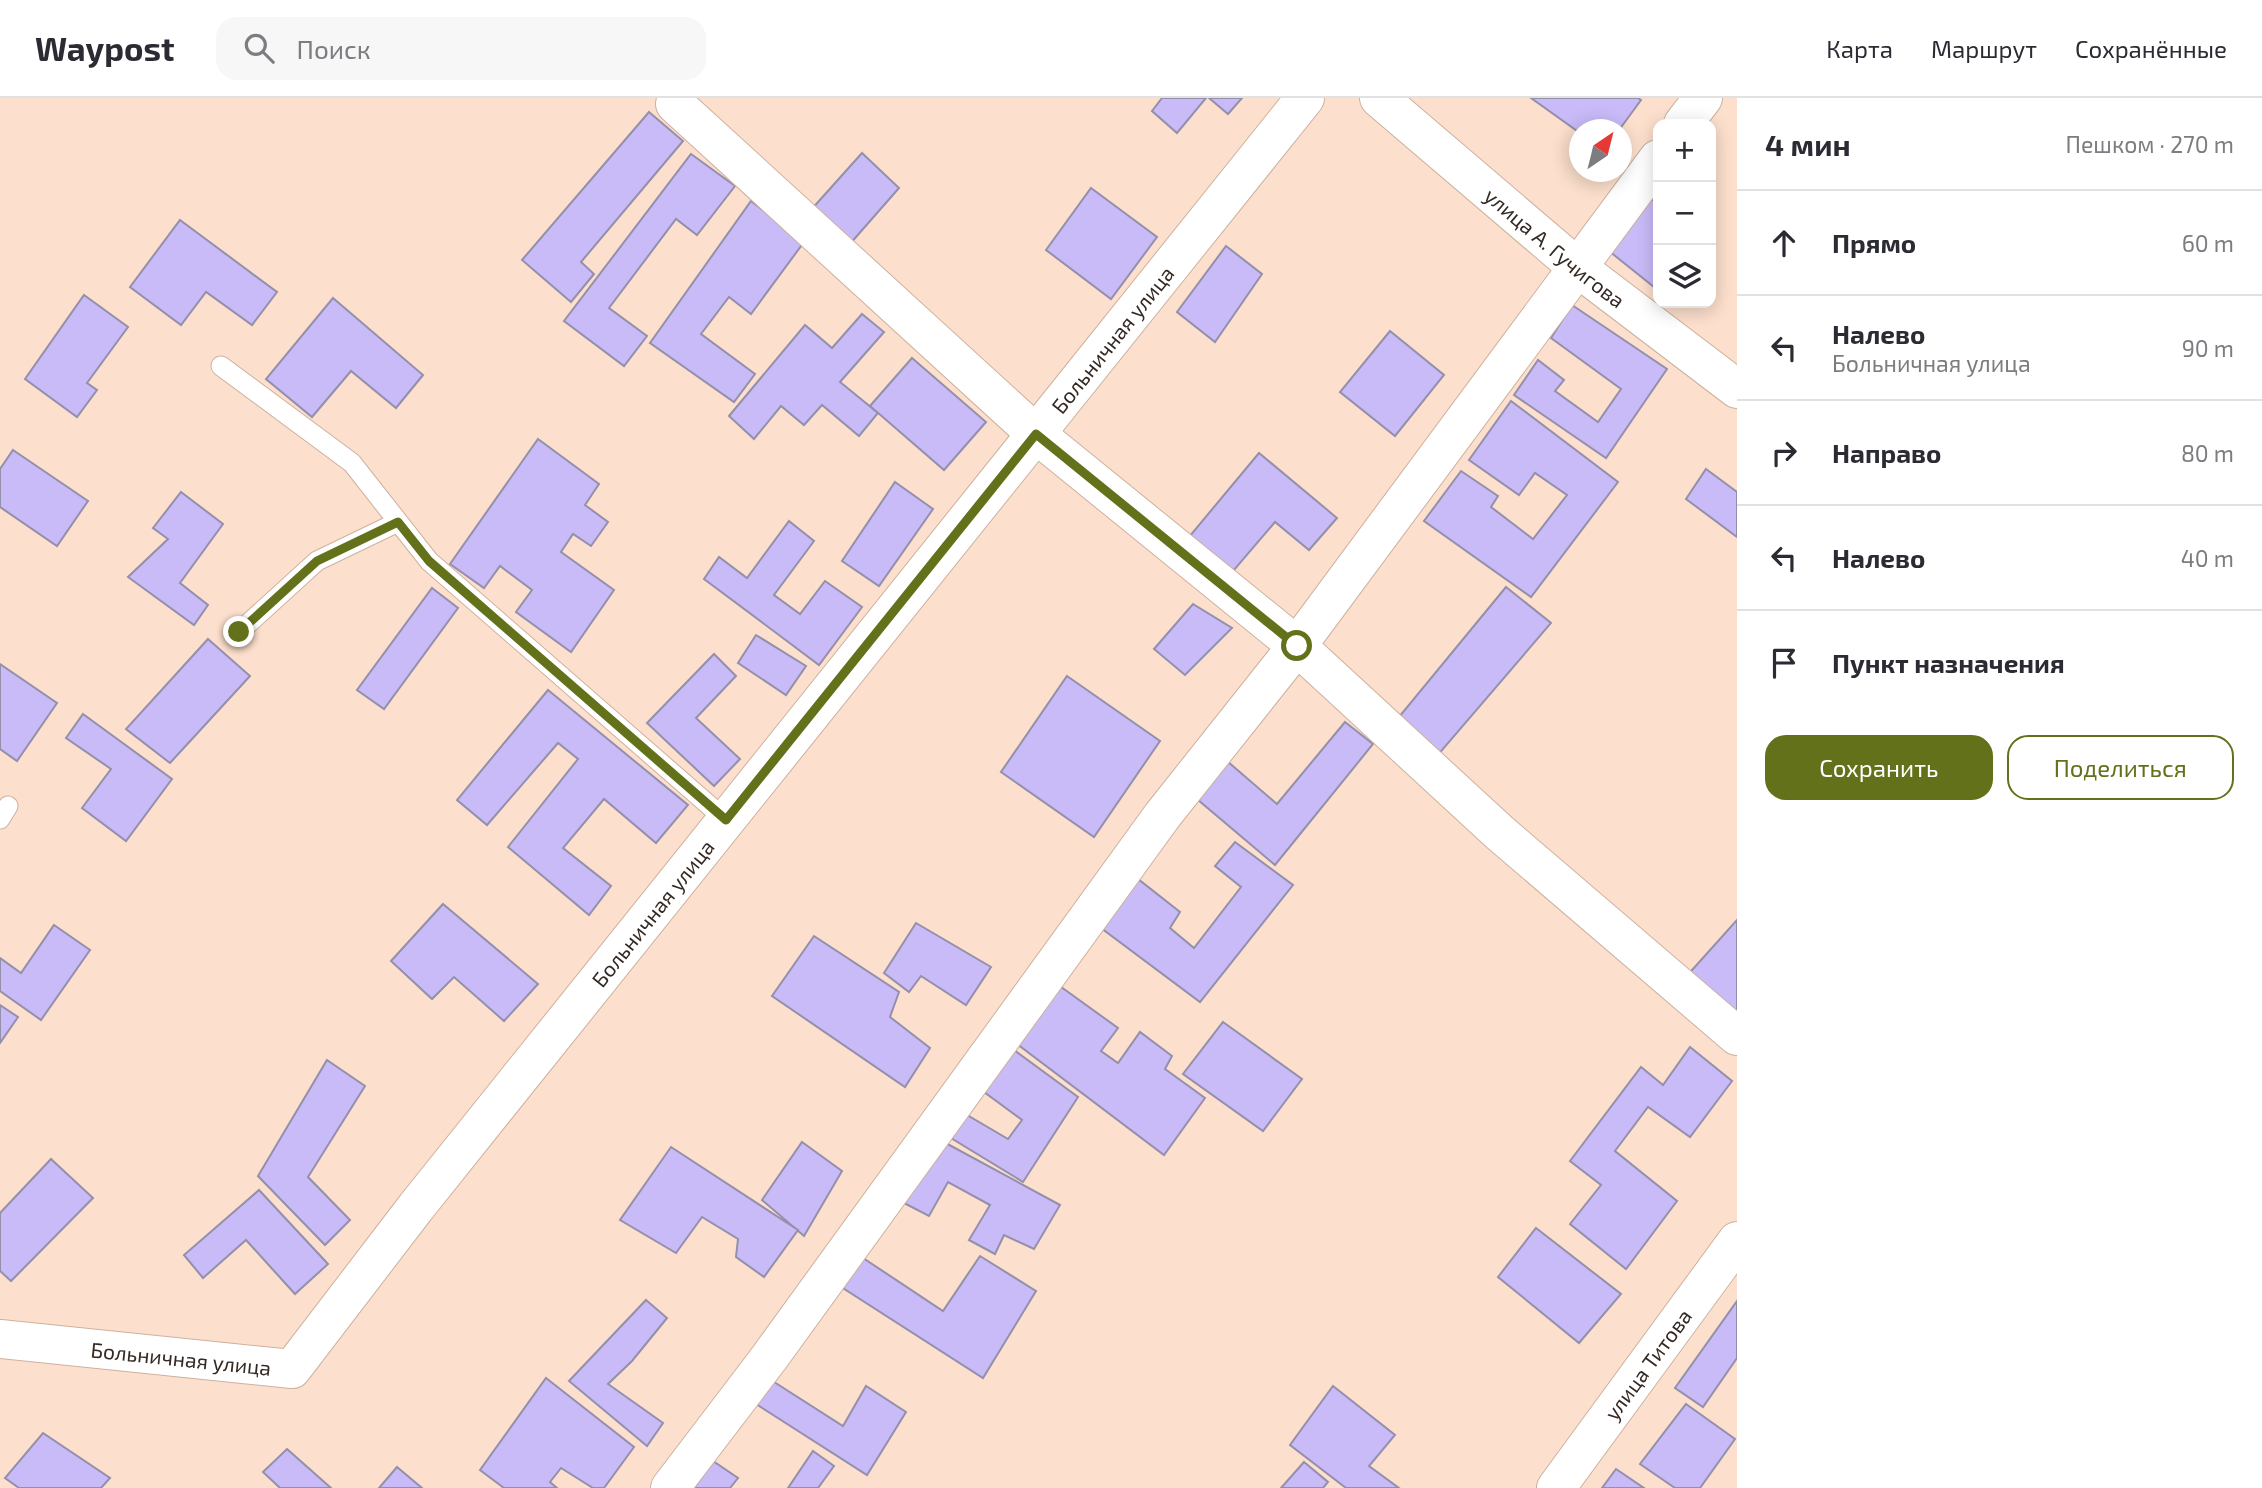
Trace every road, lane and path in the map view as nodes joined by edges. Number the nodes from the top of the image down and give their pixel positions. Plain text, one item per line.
1 (1305, 98) edge
2 (1379, 98) edge
3 (1703, 98) edge
4 (675, 104) dead end
5 (1688, 119) edge
6 (1653, 166) edge
7 (1578, 268) junction
8 (221, 366) dead end
9 (1737, 389) edge
10 (1036, 434) junction
11 (398, 522) junction
12 (239, 632) dead end
13 (1297, 646) junction
14 (726, 820) junction
15 (1737, 1036) edge
16 (1737, 1241) edge
17 (0, 1339) edge
18 (670, 1488) edge
19 (1556, 1488) edge

1 - 10 street, Больничная улица
2 - 7 street, улица А. Гучигова
3 - 5 street
4 - 10 street
6 - 7 street
7 - 9 street, улица А. Гучигова
7 - 13 street
8 - 11 lane
10 - 13 street
10 - 14 street, Больничная улица
11 - 12 lane
11 - 14 lane
13 - 15 street
13 - 18 street
14 - 17 street, Больничная улица
16 - 19 street, улица Титова

